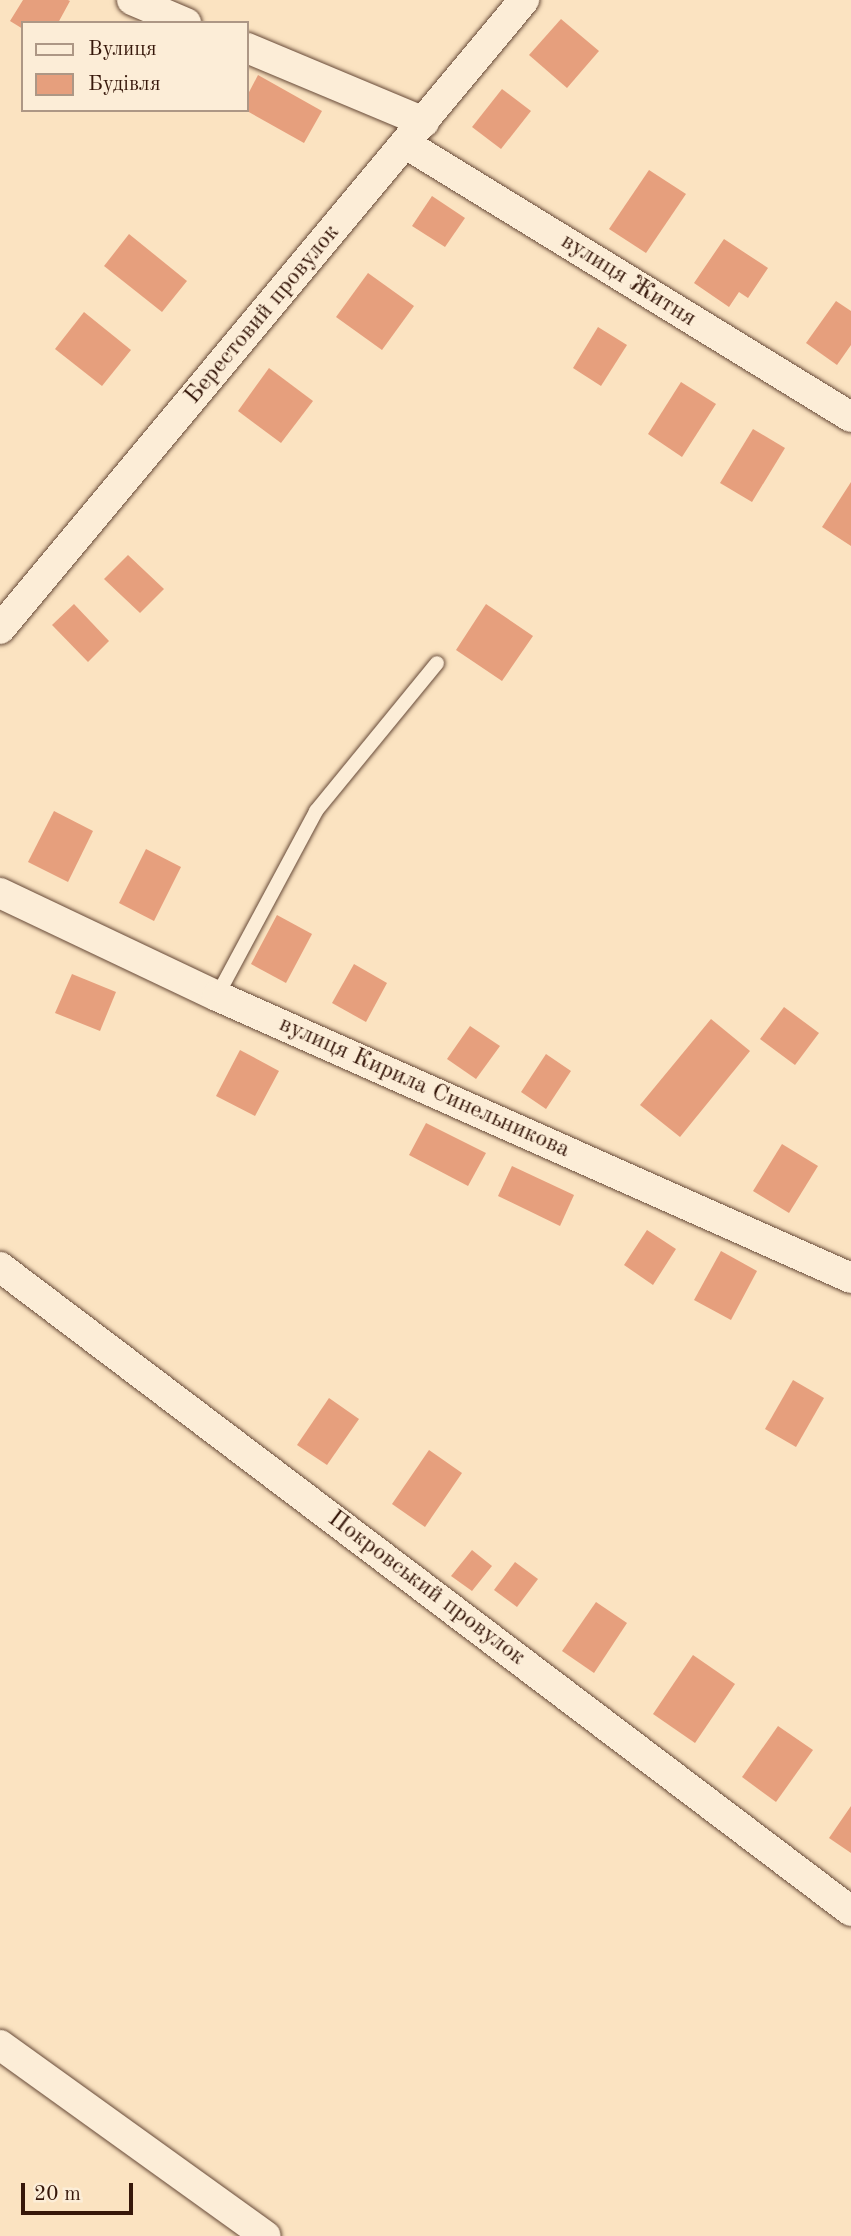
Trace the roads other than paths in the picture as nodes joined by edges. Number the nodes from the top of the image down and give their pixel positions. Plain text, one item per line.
1 (132, 0) edge
2 (524, 0) edge
3 (181, 21) edge
4 (248, 49) edge
5 (415, 133) junction
6 (851, 417) edge
7 (0, 629) edge
8 (437, 663) dead end
9 (0, 893) edge
10 (217, 996) junction
11 (0, 1267) edge
12 (851, 1278) edge
13 (851, 1911) edge
14 (0, 2045) edge
15 (266, 2236) edge

1 - 3 street
2 - 5 street, Берестовий провулок
4 - 5 street, вулиця Житня
5 - 6 street, вулиця Житня
5 - 7 street, Берестовий провулок
8 - 10 lane
9 - 10 street, вулиця Кирила Синельникова
10 - 12 street, вулиця Кирила Синельникова
11 - 13 street, Покровський провулок
14 - 15 street

